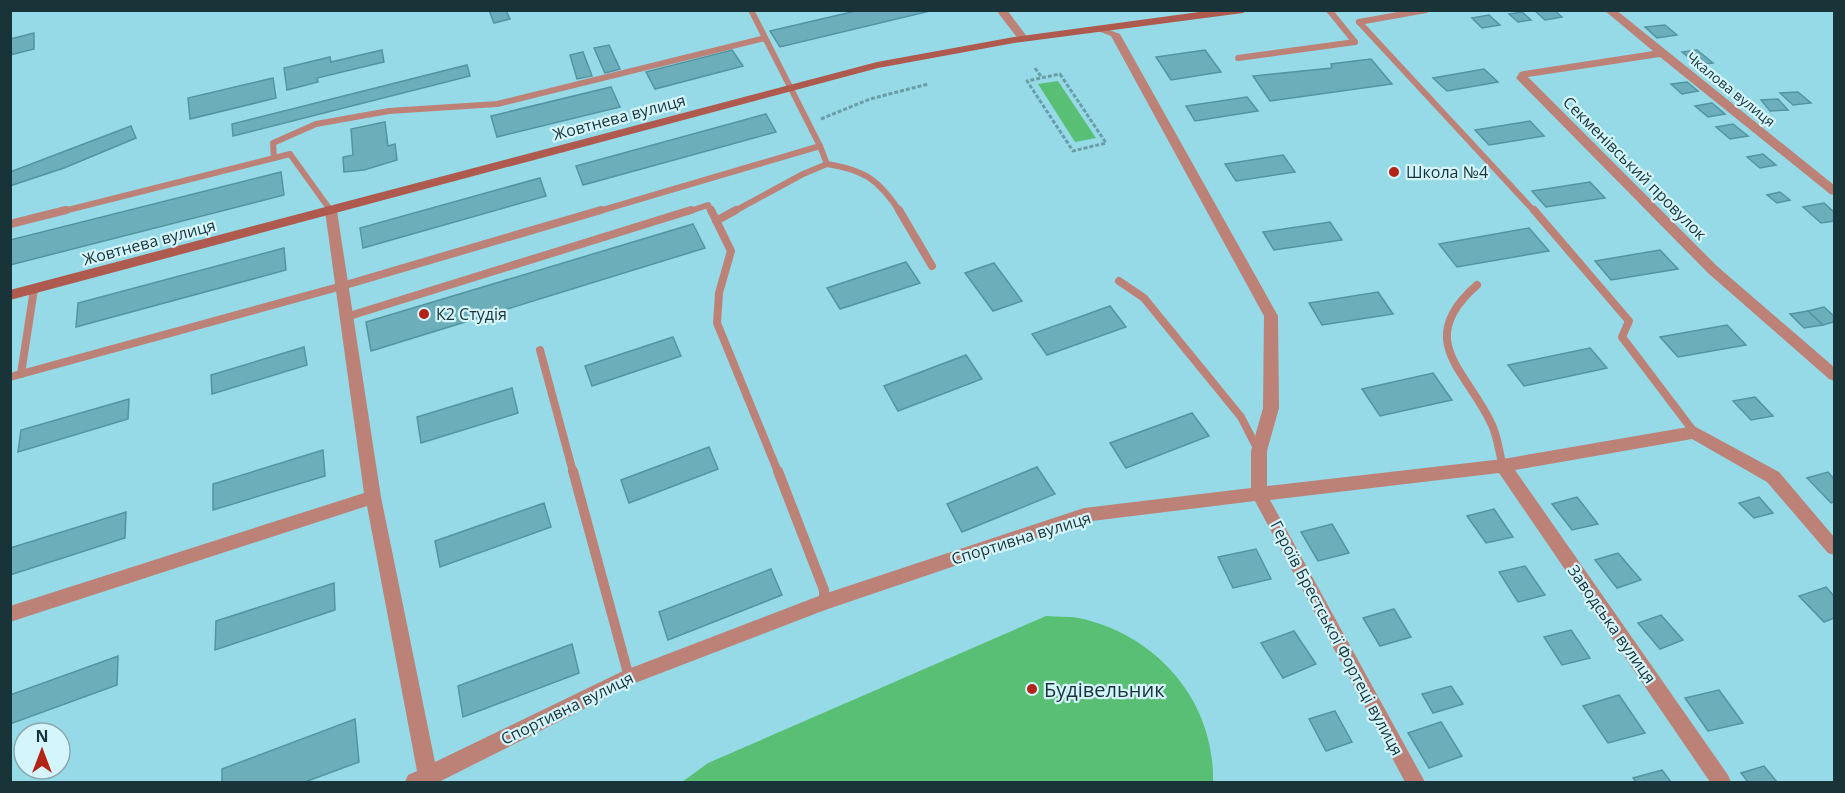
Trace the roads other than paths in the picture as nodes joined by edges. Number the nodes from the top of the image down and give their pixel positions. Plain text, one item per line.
1 (752, 10) edge
2 (1002, 10) edge
3 (1243, 10) edge
4 (1329, 10) edge
5 (1426, 10) edge
6 (1609, 10) edge
7 (1098, 29) junction
8 (765, 38) junction
9 (1023, 38) junction
10 (1662, 53) junction
11 (1238, 58) dead end
12 (791, 88) junction
13 (820, 146) junction
14 (274, 158) junction
15 (827, 164) junction
16 (1834, 191) edge
17 (331, 211) junction
18 (716, 221) junction
19 (10, 224) edge
20 (932, 266) dead end
21 (1119, 281) dead end
22 (1477, 285) dead end
23 (342, 286) junction
24 (34, 289) junction
25 (10, 295) edge
26 (346, 317) junction
27 (540, 350) dead end
28 (21, 374) junction
29 (1834, 375) edge
30 (10, 377) edge
31 (1694, 432) junction
32 (1258, 451) junction
33 (1503, 466) junction
34 (1259, 494) junction
35 (373, 497) junction
36 (1834, 548) edge
37 (824, 602) junction
38 (10, 614) edge
39 (629, 677) junction
40 (424, 780) edge
41 (1415, 783) edge
42 (1721, 783) edge

1 - 8 lane
2 - 9 street
3 - 7 main road, Жовтнева вулиця
4 - 11 lane
5 - 31 lane
6 - 10 street, Чкалова вулиця
7 - 9 main road, Жовтнева вулиця
7 - 32 street
8 - 12 lane
8 - 14 lane
9 - 12 main road, Жовтнева вулиця
10 - 16 street, Чкалова вулиця
10 - 29 street, Секменівський провулок
12 - 13 lane
12 - 17 main road, Жовтнева вулиця
13 - 15 lane
13 - 23 lane
14 - 17 lane
14 - 19 lane
15 - 18 lane
15 - 20 lane
17 - 23 street
17 - 24 main road, Жовтнева вулиця
18 - 26 lane
18 - 37 lane
21 - 32 lane
22 - 33 lane
23 - 26 street
23 - 28 lane
24 - 25 main road, Жовтнева вулиця
24 - 28 lane
26 - 35 street
27 - 39 lane
28 - 30 lane
31 - 33 street, Спортивна вулиця
31 - 36 street
32 - 34 street
33 - 34 street, Спортивна вулиця
33 - 42 street, Заводська вулиця
34 - 37 street, Спортивна вулиця
34 - 41 street, Героїв Брестської Фортеці вулиця
35 - 38 street
35 - 40 street
37 - 39 street, Спортивна вулиця
39 - 40 street, Спортивна вулиця

